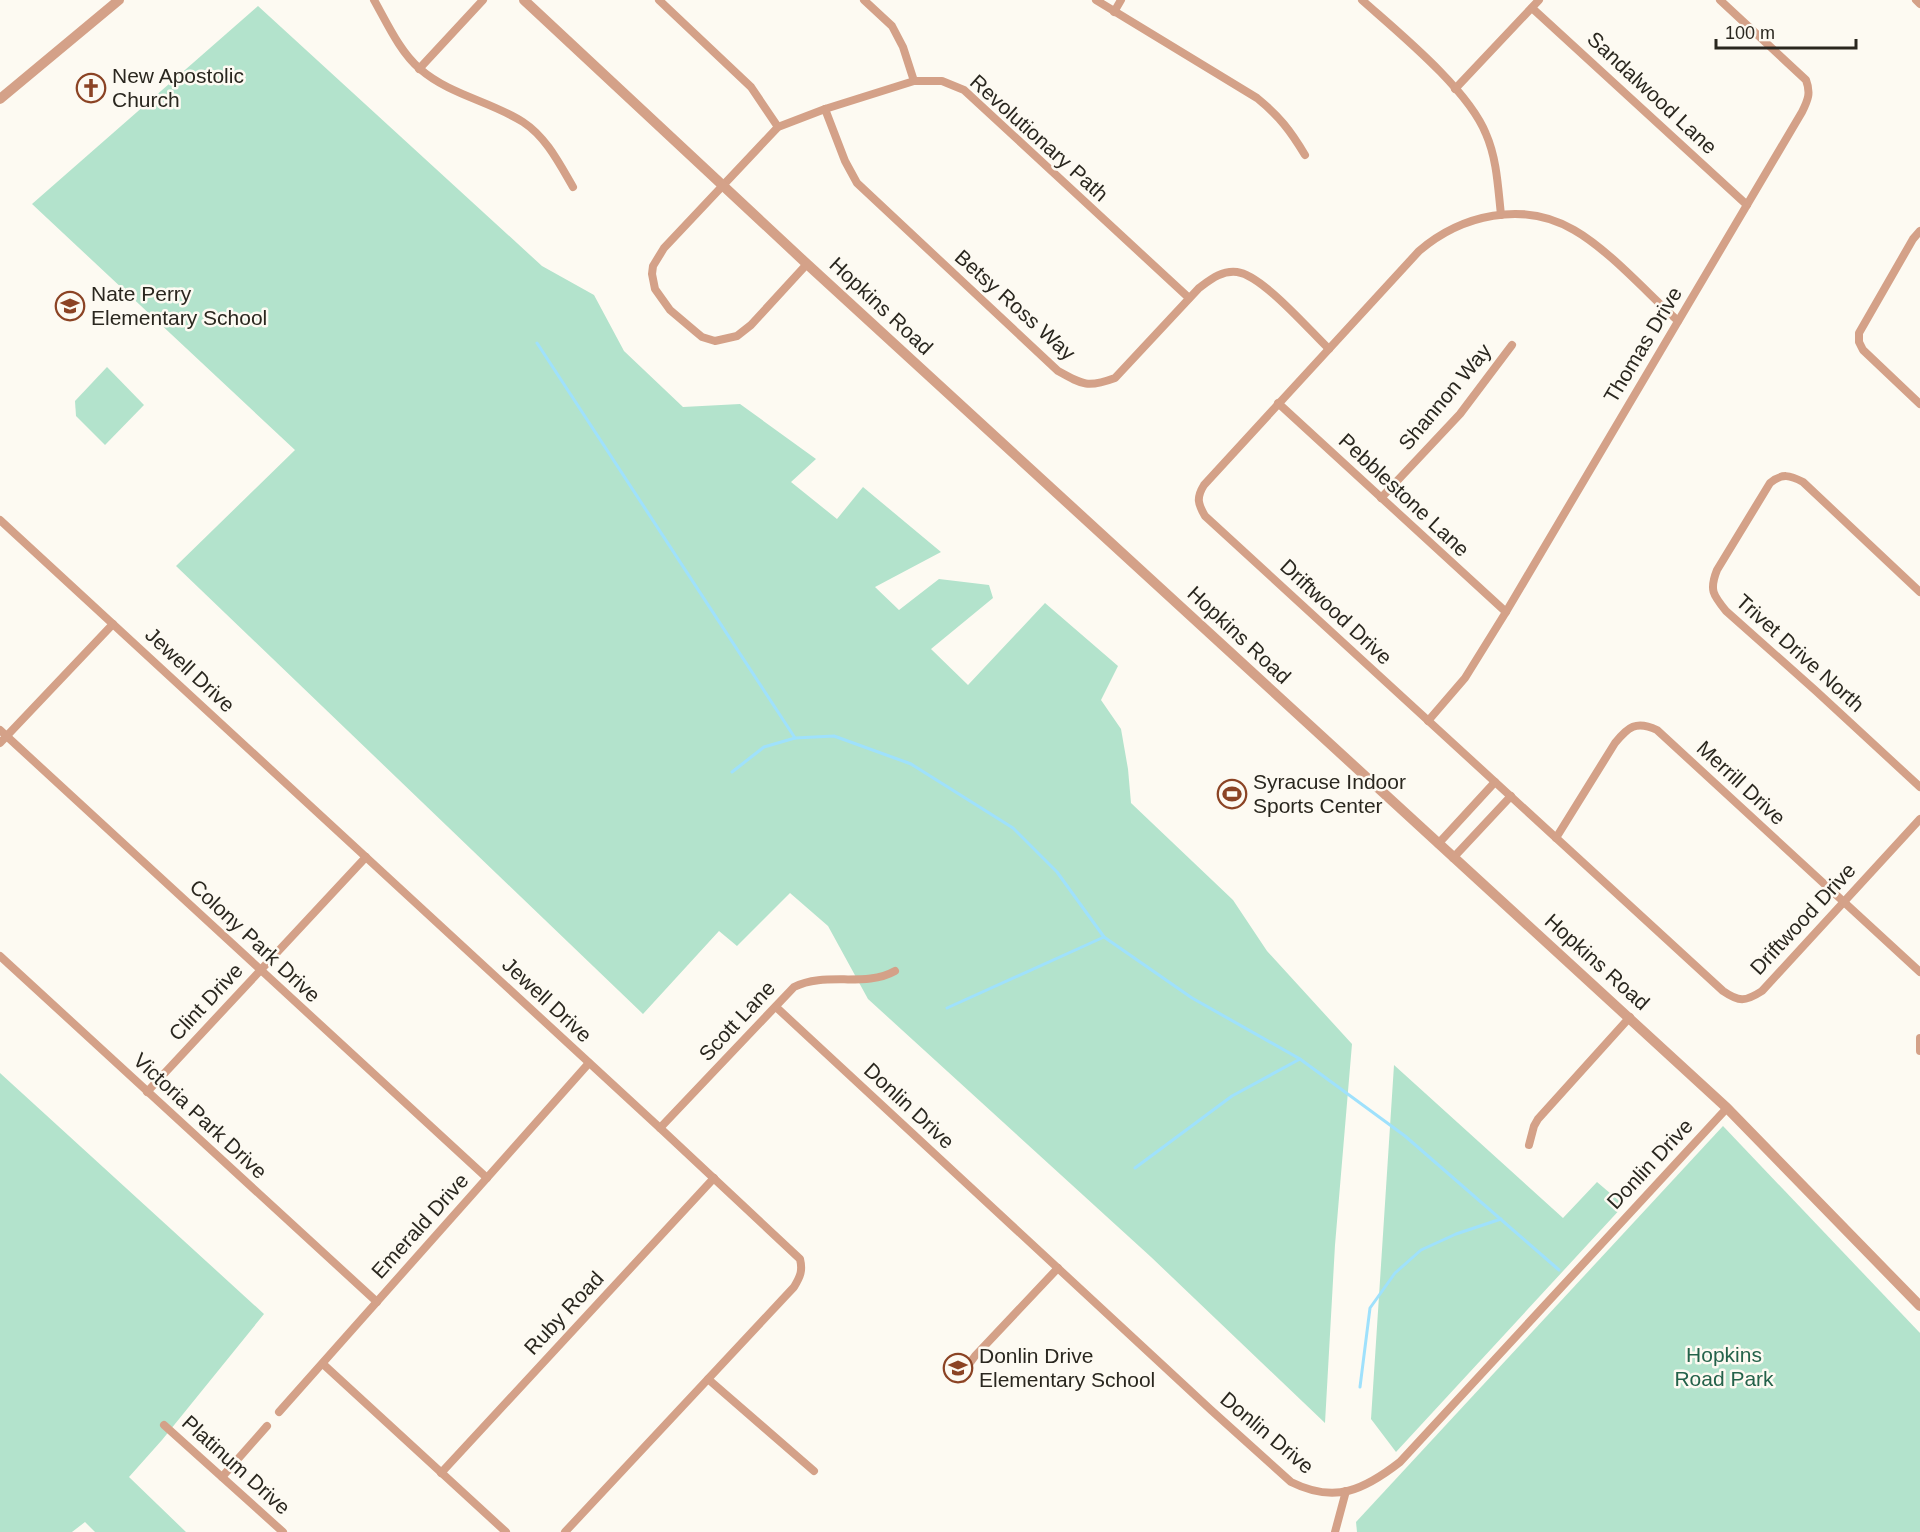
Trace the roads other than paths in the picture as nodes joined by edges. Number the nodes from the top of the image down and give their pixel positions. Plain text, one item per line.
1 (119, 0) edge
2 (375, 0) edge
3 (483, 0) edge
4 (524, 0) edge
5 (659, 0) edge
6 (864, 0) edge
7 (1096, 0) edge
8 (1121, 0) edge
9 (1362, 0) edge
10 (1539, 0) edge
11 (1720, 0) edge
12 (1916, 0) edge
13 (1920, 4) edge
14 (1532, 8) junction
15 (1114, 12) junction
16 (419, 69) junction
17 (914, 81) junction
18 (1455, 89) junction
19 (0, 99) edge
20 (825, 109) junction
21 (778, 127) junction
22 (1305, 155) dead end
23 (723, 185) junction
24 (573, 187) dead end
25 (1747, 205) junction
26 (1501, 215) junction
27 (1920, 231) edge
28 (807, 264) junction
29 (1189, 298) junction
30 (1678, 321) junction
31 (1512, 345) dead end
32 (1329, 348) junction
33 (1278, 404) junction
34 (1920, 404) edge
35 (1381, 498) junction
36 (0, 520) edge
37 (1920, 592) edge
38 (1506, 612) junction
39 (113, 624) junction
40 (1428, 721) junction
41 (2, 736) edge
42 (1495, 782) junction
43 (1920, 787) edge
44 (1511, 796) junction
45 (1920, 819) edge
46 (1556, 838) junction
47 (1438, 844) junction
48 (366, 857) junction
49 (1453, 858) junction
50 (1843, 903) junction
51 (0, 956) edge
52 (260, 970) junction
53 (895, 971) dead end
54 (1920, 972) edge
55 (776, 1007) junction
56 (1629, 1017) junction
57 (1920, 1038) edge
58 (1920, 1051) edge
59 (588, 1063) junction
60 (147, 1092) junction
61 (1726, 1108) junction
62 (660, 1128) junction
63 (1528, 1146) dead end
64 (487, 1178) junction
65 (714, 1178) junction
66 (1058, 1268) junction
67 (376, 1302) junction
68 (1920, 1306) edge
69 (323, 1364) junction
70 (708, 1379) junction
71 (963, 1379) dead end
72 (279, 1412) dead end
73 (164, 1425) dead end
74 (267, 1426) dead end
75 (814, 1471) dead end
76 (441, 1473) junction
77 (222, 1477) junction
78 (1346, 1491) junction
79 (283, 1532) edge
80 (506, 1532) edge
81 (565, 1532) edge
82 (1335, 1532) edge

1 - 19 street
2 - 16 street
3 - 16 street
4 - 23 street, Hopkins Road
5 - 21 street
6 - 17 street
7 - 15 street
8 - 15 street
9 - 18 street
10 - 14 street
11 - 25 street, Thomas Drive
12 - 13 street
14 - 18 street
14 - 25 street, Sandalwood Lane
15 - 22 street
16 - 24 street
17 - 20 street, Revolutionary Path
17 - 29 street, Revolutionary Path
18 - 26 street
20 - 21 street, Revolutionary Path
20 - 29 street, Betsy Ross Way
21 - 23 street, Revolutionary Path
23 - 28 street, Hopkins Road
23 - 28 street
25 - 30 street, Thomas Drive
26 - 30 street, Driftwood Drive
26 - 32 street, Driftwood Drive
27 - 34 street
28 - 47 street, Hopkins Road
29 - 32 street, Betsy Ross Way
30 - 38 street, Thomas Drive
31 - 35 street, Shannon Way
32 - 33 street, Driftwood Drive
33 - 35 street, Pebblestone Lane
33 - 40 street, Driftwood Drive
35 - 38 street, Pebblestone Lane
36 - 39 street, Jewell Drive
37 - 43 street, Trivet Drive North
38 - 40 street, Thomas Drive
39 - 41 street
39 - 48 street, Jewell Drive
40 - 42 street, Driftwood Drive
41 - 52 street, Colony Park Drive
42 - 44 street, Driftwood Drive
42 - 47 street
44 - 46 street, Driftwood Drive
44 - 49 street
45 - 50 street, Driftwood Drive
46 - 50 street, Driftwood Drive
46 - 50 street, Merrill Drive
47 - 49 street, Hopkins Road
48 - 52 street, Clint Drive
48 - 59 street, Jewell Drive
49 - 56 street, Hopkins Road
50 - 54 street, Merrill Drive
51 - 60 street, Victoria Park Drive
52 - 60 street, Clint Drive
52 - 64 street, Colony Park Drive
53 - 55 street, Scott Lane
55 - 62 street, Scott Lane
55 - 66 street, Donlin Drive
56 - 61 street, Hopkins Road
56 - 63 street
57 - 58 street
59 - 62 street, Jewell Drive
59 - 64 street, Emerald Drive
60 - 67 street, Victoria Park Drive
61 - 68 street, Hopkins Road
61 - 78 street, Donlin Drive
62 - 65 street, Jewell Drive
64 - 67 street, Emerald Drive
65 - 70 street, Jewell Drive
65 - 76 street, Ruby Road
66 - 71 street
66 - 78 street, Donlin Drive
67 - 69 street, Emerald Drive
69 - 72 street, Emerald Drive
69 - 76 street
70 - 75 street
70 - 81 street, Jewell Drive
73 - 77 street, Platinum Drive
74 - 77 street
76 - 80 street
77 - 79 street, Platinum Drive
78 - 82 street

